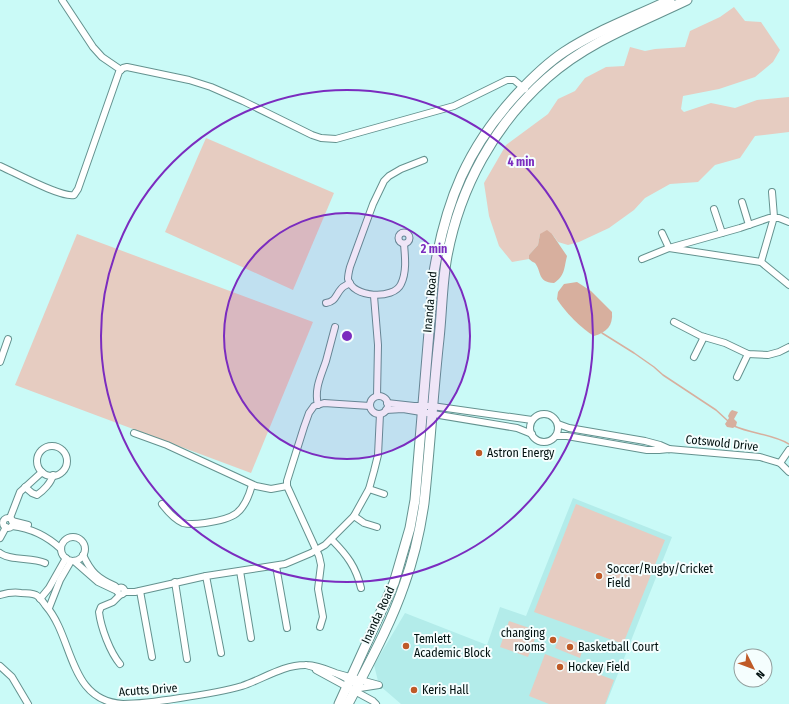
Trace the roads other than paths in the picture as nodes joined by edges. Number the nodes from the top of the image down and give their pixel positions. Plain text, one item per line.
1 (62, 0) edge
2 (670, 0) edge
3 (687, 0) edge
4 (121, 70) junction
5 (524, 87) junction
6 (531, 94) junction
7 (424, 160) dead end
8 (0, 166) edge
9 (772, 192) dead end
10 (742, 202) dead end
11 (714, 210) dead end
12 (774, 217) junction
13 (789, 222) edge
14 (749, 225) junction
15 (662, 233) dead end
16 (722, 233) junction
17 (691, 241) junction
18 (404, 244) dead end
19 (669, 248) junction
20 (692, 251) junction
21 (642, 259) dead end
22 (761, 262) junction
23 (350, 283) junction
24 (789, 285) edge
25 (374, 296) junction
26 (326, 303) dead end
27 (674, 322) dead end
28 (335, 327) dead end
29 (704, 337) junction
30 (8, 338) dead end
31 (789, 347) edge
32 (748, 354) junction
33 (694, 357) dead end
34 (0, 362) edge
35 (737, 377) dead end
36 (377, 396) junction
37 (318, 404) junction
38 (370, 406) junction
39 (387, 406) junction
40 (422, 409) junction
41 (432, 410) junction
42 (380, 414) junction
43 (532, 420) junction
44 (558, 424) junction
45 (134, 433) dead end
46 (532, 434) junction
47 (556, 436) junction
48 (614, 436) junction
49 (648, 442) junction
50 (612, 445) junction
51 (669, 449) junction
52 (646, 450) junction
53 (788, 451) edge
54 (780, 463) junction
55 (42, 472) junction
56 (789, 472) edge
57 (53, 475) junction
58 (252, 485) junction
59 (287, 486) junction
60 (25, 488) junction
61 (369, 489) junction
62 (384, 494) dead end
63 (162, 504) dead end
64 (354, 516) junction
65 (7, 523) edge
66 (377, 527) dead end
67 (0, 538) edge
68 (332, 540) junction
69 (63, 542) junction
70 (61, 549) junction
71 (317, 550) junction
72 (0, 553) edge
73 (83, 555) junction
74 (70, 560) junction
75 (45, 563) dead end
76 (276, 566) junction
77 (240, 571) junction
78 (206, 576) junction
79 (176, 582) junction
80 (361, 588) dead end
81 (140, 590) junction
82 (120, 592) junction
83 (0, 595) edge
84 (40, 599) junction
85 (49, 608) junction
86 (287, 628) dead end
87 (320, 628) dead end
88 (251, 638) dead end
89 (221, 653) dead end
90 (152, 657) dead end
91 (187, 659) dead end
92 (120, 664) dead end
93 (306, 665) junction
94 (0, 666) edge
95 (354, 683) junction
96 (103, 702) edge
97 (28, 704) edge
98 (339, 704) edge
99 (348, 704) edge
100 (376, 704) edge

1 - 4 street
2 - 5 main road, Inanda Road
3 - 6 main road, Inanda Road
4 - 5 street
4 - 8 street
5 - 6 street
5 - 40 main road, Inanda Road
6 - 41 main road, Inanda Road
7 - 23 street
9 - 12 street
10 - 14 street
11 - 16 street
12 - 13 street
12 - 14 street
12 - 22 street
14 - 16 street
15 - 19 street
16 - 17 street
17 - 19 street
17 - 20 street
18 - 25 street
19 - 20 street
19 - 21 street
20 - 22 street
22 - 24 street
23 - 25 street
23 - 26 street
25 - 36 street
27 - 29 street
28 - 37 street
29 - 32 street
29 - 33 street
30 - 34 street
31 - 32 street
32 - 35 street
36 - 38 street
36 - 39 street
37 - 38 street
37 - 59 street
38 - 42 street
39 - 40 street
39 - 42 street
40 - 41 street
40 - 95 main road, Inanda Road
41 - 43 street
41 - 46 street
41 - 95 main road, Inanda Road
42 - 61 street
43 - 44 street
43 - 46 street
44 - 47 street
44 - 48 street, Cotswold Drive
45 - 58 street
46 - 47 street
47 - 50 street, Cotswold Drive
48 - 49 street, Cotswold Drive
48 - 50 street
49 - 51 street, Cotswold Drive
49 - 52 street
50 - 52 street, Cotswold Drive
51 - 52 street, Cotswold Drive
51 - 54 street, Cotswold Drive
53 - 54 street
54 - 56 street
55 - 57 street
55 - 57 street
55 - 60 street
57 - 60 street
58 - 59 street
58 - 63 street
59 - 71 street
60 - 65 street
61 - 62 street
61 - 64 street
64 - 66 street
64 - 68 street
65 - 67 street
65 - 69 street
65 - 70 street
68 - 71 street
68 - 80 street
69 - 70 street
69 - 73 street
70 - 74 street
71 - 76 street
71 - 87 street
72 - 75 street
73 - 74 street
73 - 82 street
74 - 82 street
74 - 84 street
74 - 85 street
76 - 77 street
76 - 86 street
77 - 78 street
77 - 88 street
78 - 79 street
78 - 89 street
79 - 81 street
79 - 91 street
81 - 82 street
81 - 90 street
82 - 92 street
83 - 84 street, Acutts Drive
84 - 85 street, Acutts Drive
85 - 96 street, Acutts Drive
93 - 95 street, Acutts Drive
93 - 95 street
93 - 96 street, Acutts Drive
93 - 100 street
94 - 97 street
95 - 98 main road, Inanda Road
95 - 99 main road, Inanda Road

